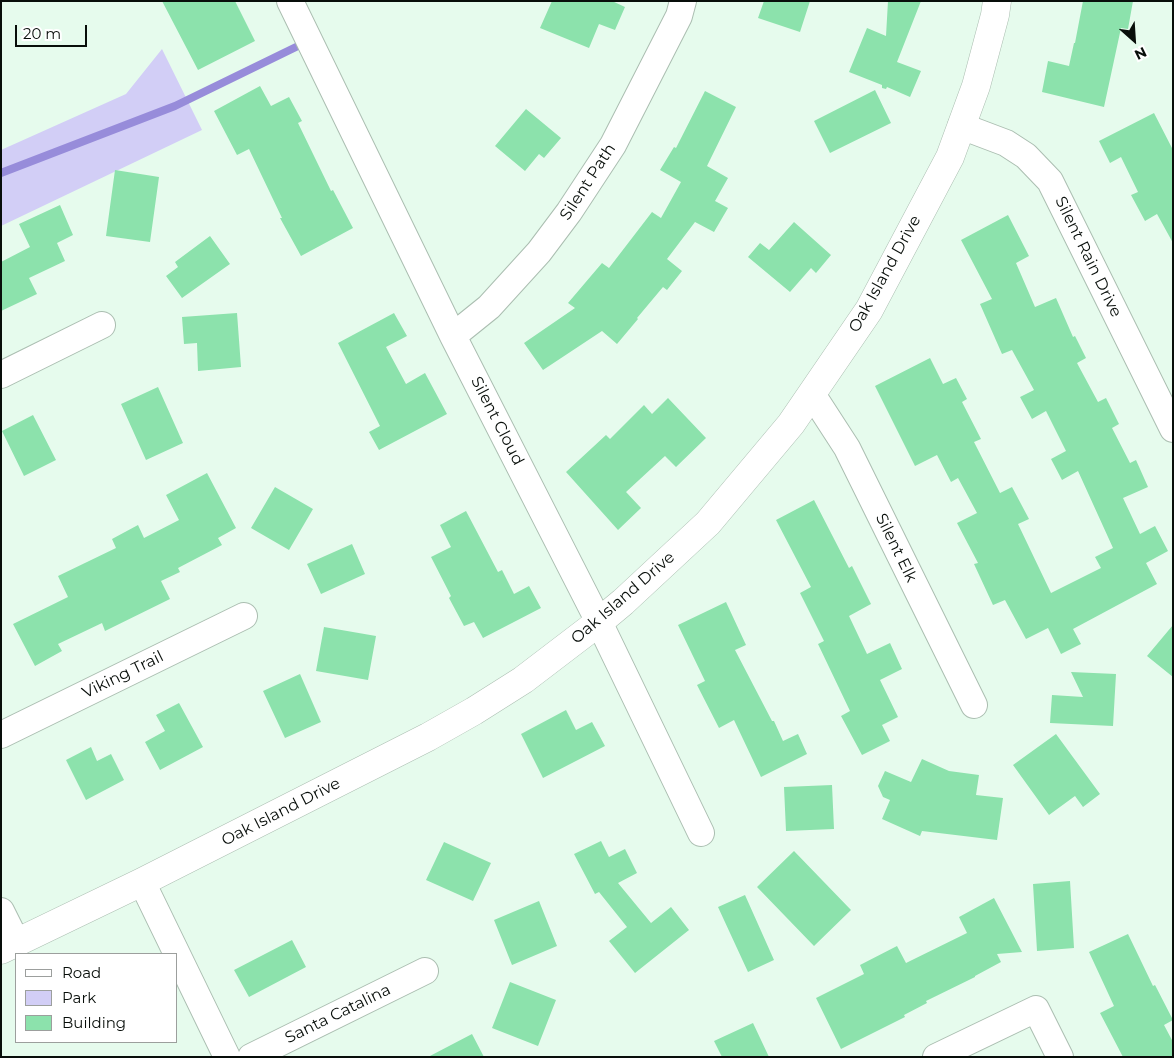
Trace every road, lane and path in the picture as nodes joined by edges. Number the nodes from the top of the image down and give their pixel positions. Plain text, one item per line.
1 (683, 1) edge
2 (997, 1) edge
3 (298, 4) edge
4 (961, 126) junction
5 (102, 325) dead end
6 (453, 336) junction
7 (1, 375) edge
8 (812, 394) junction
9 (1173, 429) edge
10 (244, 616) dead end
11 (599, 622) junction
12 (974, 705) dead end
13 (1, 735) edge
14 (701, 833) dead end
15 (142, 882) junction
16 (1, 911) edge
17 (9, 947) edge
18 (176, 953) edge
19 (178, 956) edge
20 (425, 972) dead end
21 (227, 1057) edge
22 (250, 1057) edge
23 (936, 1057) edge
24 (1060, 1057) edge

1 - 6 street, Silent Path
2 - 4 street, Oak Island Drive
3 - 6 street, Silent Cloud
4 - 8 street, Oak Island Drive
4 - 9 street, Silent Rain Drive
5 - 7 street
6 - 11 street, Silent Cloud
8 - 11 street, Oak Island Drive
8 - 12 street, Silent Elk
10 - 13 street, Viking Trail
11 - 14 street, Silent Cloud
11 - 15 street, Oak Island Drive
15 - 17 street, Oak Island Drive
15 - 18 street
16 - 17 street
19 - 21 street
20 - 22 street, Santa Catalina
23 - 24 street

